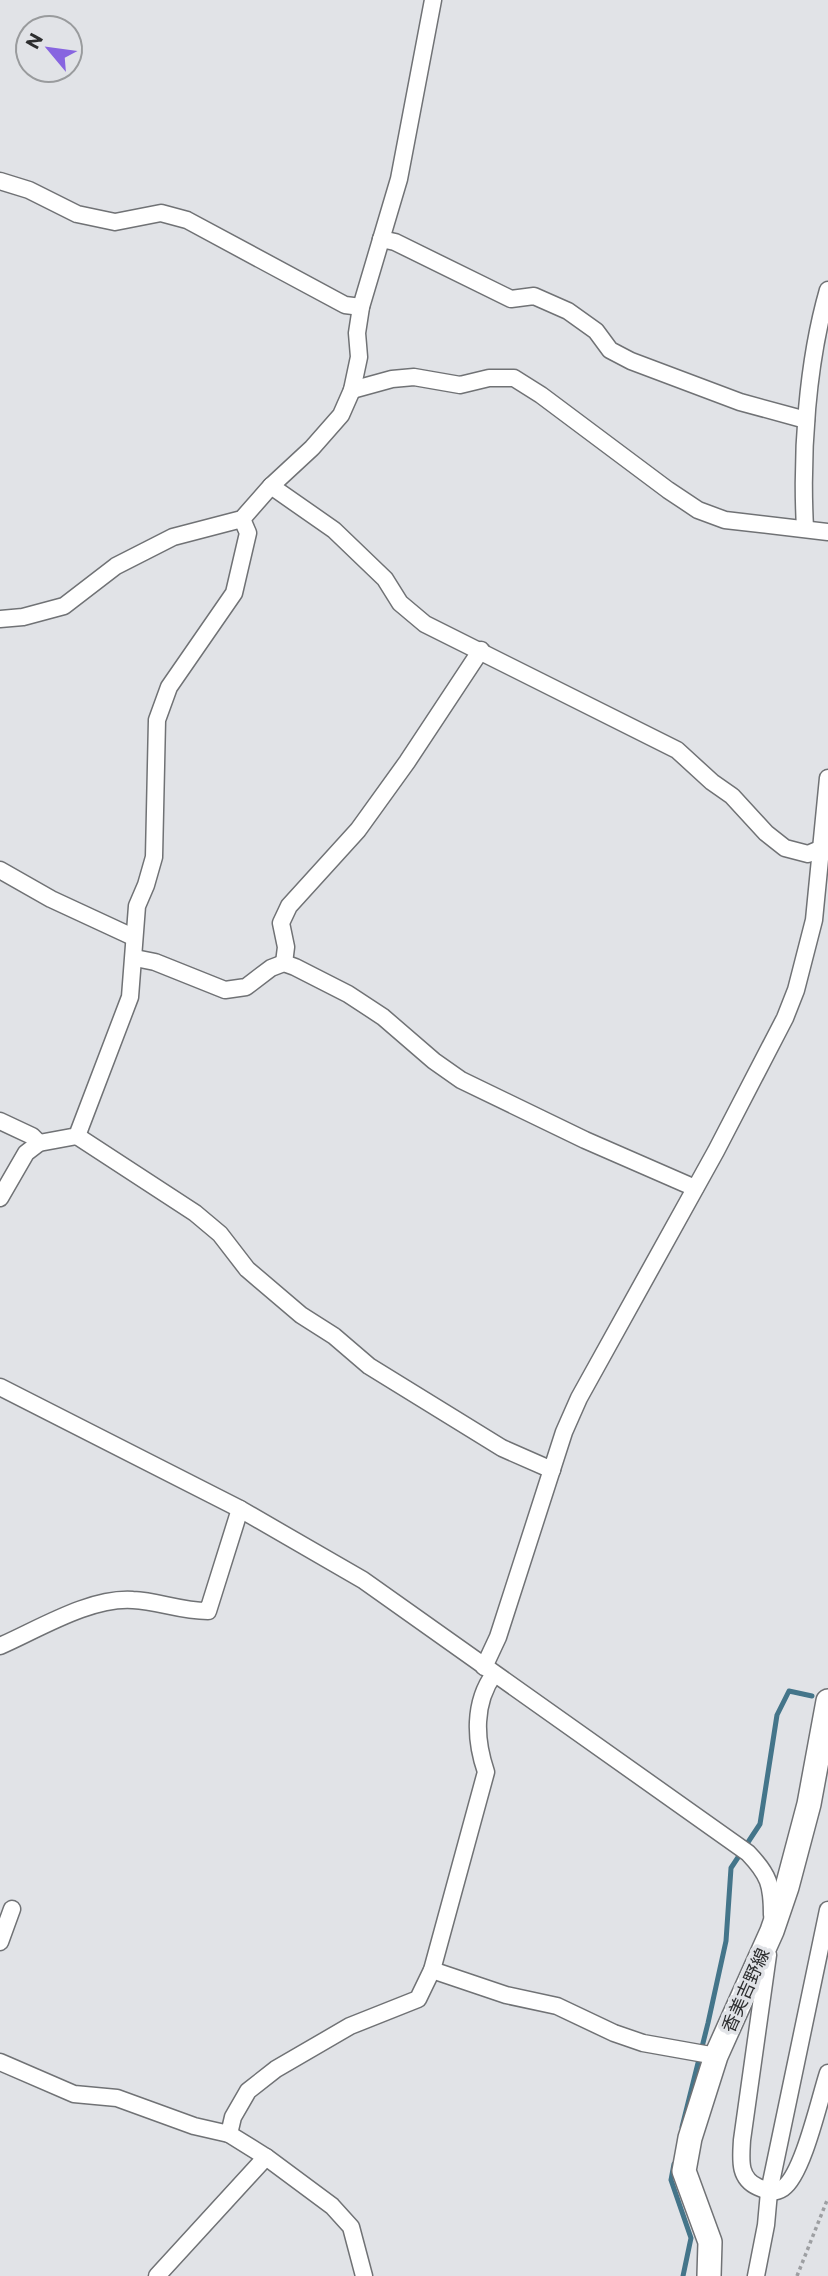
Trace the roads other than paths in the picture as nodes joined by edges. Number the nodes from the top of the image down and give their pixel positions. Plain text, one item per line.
1 (433, 0) edge
2 (0, 181) edge
3 (381, 239) junction
4 (828, 290) edge
5 (361, 307) junction
6 (352, 390) junction
7 (806, 420) junction
8 (271, 486) junction
9 (242, 519) junction
10 (805, 528) junction
11 (828, 532) edge
12 (0, 619) edge
13 (481, 650) junction
14 (828, 778) edge
15 (822, 848) junction
16 (0, 870) edge
17 (133, 937) junction
18 (135, 958) junction
19 (284, 963) junction
20 (0, 1121) edge
21 (77, 1136) junction
22 (39, 1143) junction
23 (695, 1188) junction
24 (0, 1198) edge
25 (0, 1387) edge
26 (552, 1470) junction
27 (240, 1509) junction
28 (0, 1647) edge
29 (489, 1671) junction
30 (828, 1701) edge
31 (12, 1909) dead end
32 (828, 1910) edge
33 (772, 1931) junction
34 (0, 1942) edge
35 (432, 1970) junction
36 (706, 2054) junction
37 (0, 2062) edge
38 (828, 2073) edge
39 (229, 2134) junction
40 (266, 2157) junction
41 (769, 2192) junction
42 (157, 2276) edge
43 (364, 2276) edge
44 (709, 2276) edge
45 (756, 2276) edge

1 - 3 street
2 - 5 street
3 - 5 street
3 - 7 street
4 - 7 street
5 - 6 street
6 - 8 street
6 - 10 street
7 - 10 street
8 - 9 street
8 - 13 street
9 - 12 street
9 - 17 street
10 - 11 street
13 - 15 street
13 - 19 street
14 - 15 street
15 - 23 street
16 - 17 street
17 - 18 street
18 - 19 street
18 - 21 street
19 - 23 street
20 - 22 street
21 - 22 street
21 - 26 street
22 - 24 street
23 - 26 street
25 - 27 street
26 - 29 street
27 - 28 street
27 - 29 street
29 - 33 street
29 - 35 street
30 - 33 main road, 香美吉野線
31 - 34 street
32 - 41 street
33 - 36 main road, 香美吉野線
33 - 41 street
35 - 36 street
35 - 39 street
36 - 44 main road, 香美吉野線
37 - 39 street
38 - 41 street
39 - 40 street
40 - 42 street
40 - 43 street
41 - 45 street

